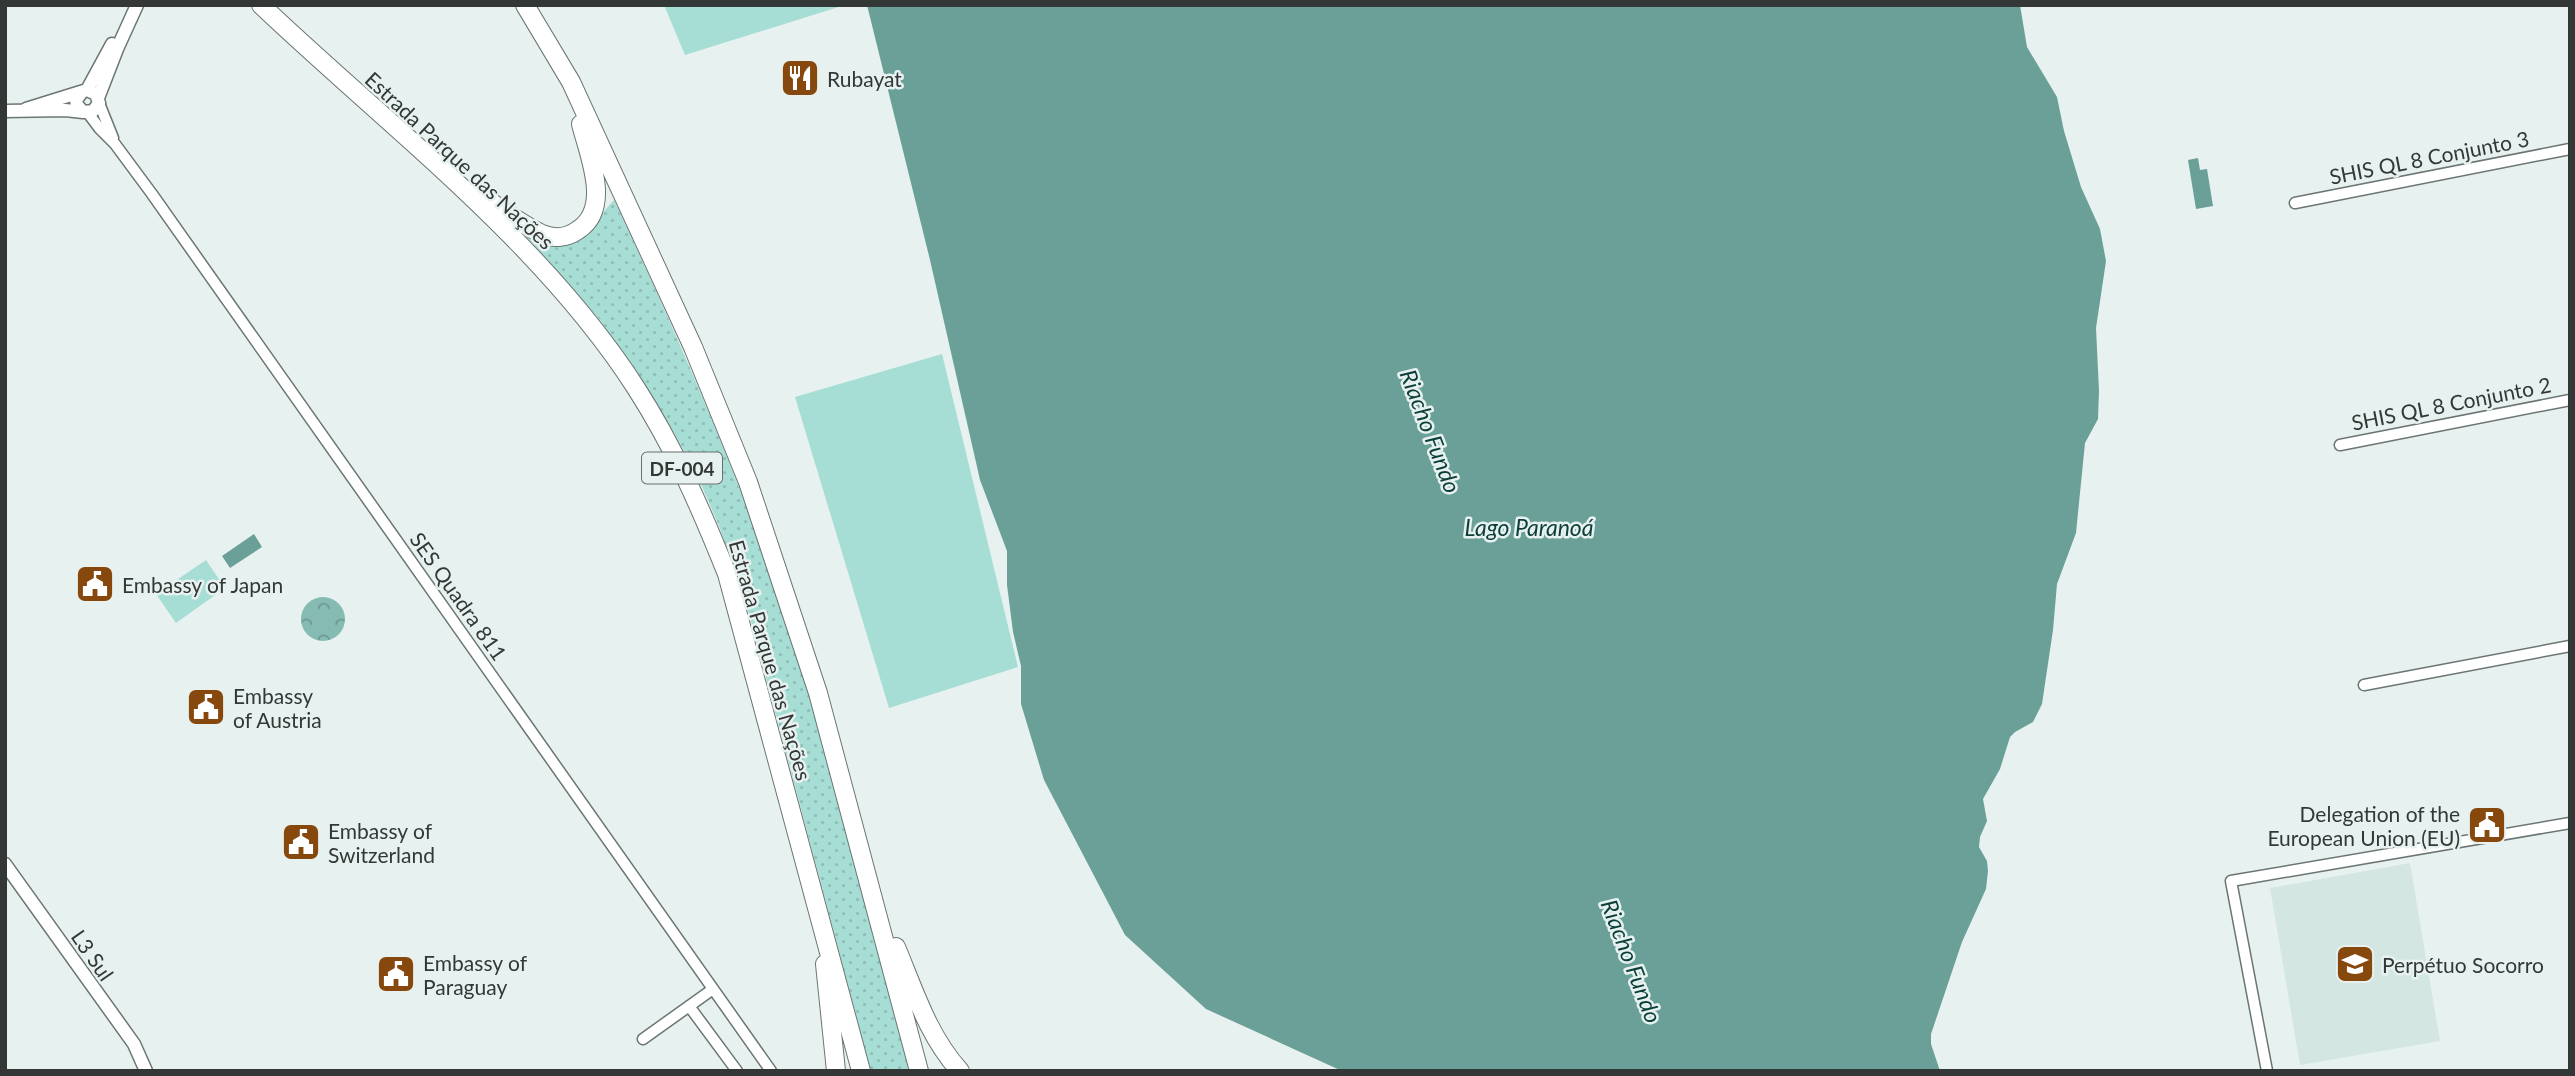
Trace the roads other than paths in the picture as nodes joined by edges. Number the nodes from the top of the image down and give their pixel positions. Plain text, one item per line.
1 (129, 5) edge
2 (137, 5) edge
3 (261, 5) edge
4 (525, 5) edge
5 (571, 82) junction
6 (84, 91) junction
7 (99, 101) junction
8 (26, 109) junction
9 (5, 111) edge
10 (86, 112) junction
11 (115, 144) junction
12 (2570, 149) edge
13 (440, 169) junction
14 (2295, 203) dead end
15 (2570, 400) edge
16 (2340, 444) dead end
17 (2570, 646) edge
18 (2364, 685) dead end
19 (2570, 823) edge
20 (5, 863) edge
21 (870, 882) junction
22 (825, 932) junction
23 (713, 989) junction
24 (690, 1006) junction
25 (643, 1039) dead end
26 (146, 1071) edge
27 (737, 1071) edge
28 (771, 1071) edge
29 (836, 1071) edge
30 (861, 1071) edge
31 (919, 1071) edge
32 (960, 1071) edge
33 (2267, 1071) edge

1 - 6 street
2 - 7 street
3 - 13 highway, Estrada Parque das Nações / DF-004
4 - 5 highway, Estrada Parque das Nações / DF-004
5 - 13 highway
5 - 21 highway, Estrada Parque das Nações / DF-004
6 - 7 street
6 - 8 street
6 - 10 street
7 - 10 street
7 - 11 street, SES Quadra 811
8 - 9 street
8 - 10 street
10 - 11 street, SES Quadra 811
11 - 23 street, SES Quadra 811
12 - 14 street, SHIS QL 8 Conjunto 3
13 - 22 highway, Estrada Parque das Nações / DF-004
15 - 16 street, SHIS QL 8 Conjunto 2
17 - 18 street
19 - 33 street
20 - 26 street, L3 Sul
21 - 31 highway, Estrada Parque das Nações / DF-004
21 - 32 highway
22 - 29 highway
22 - 30 highway, Estrada Parque das Nações / DF-004
23 - 24 street
23 - 28 street, SES Quadra 811
24 - 25 street
24 - 27 street

